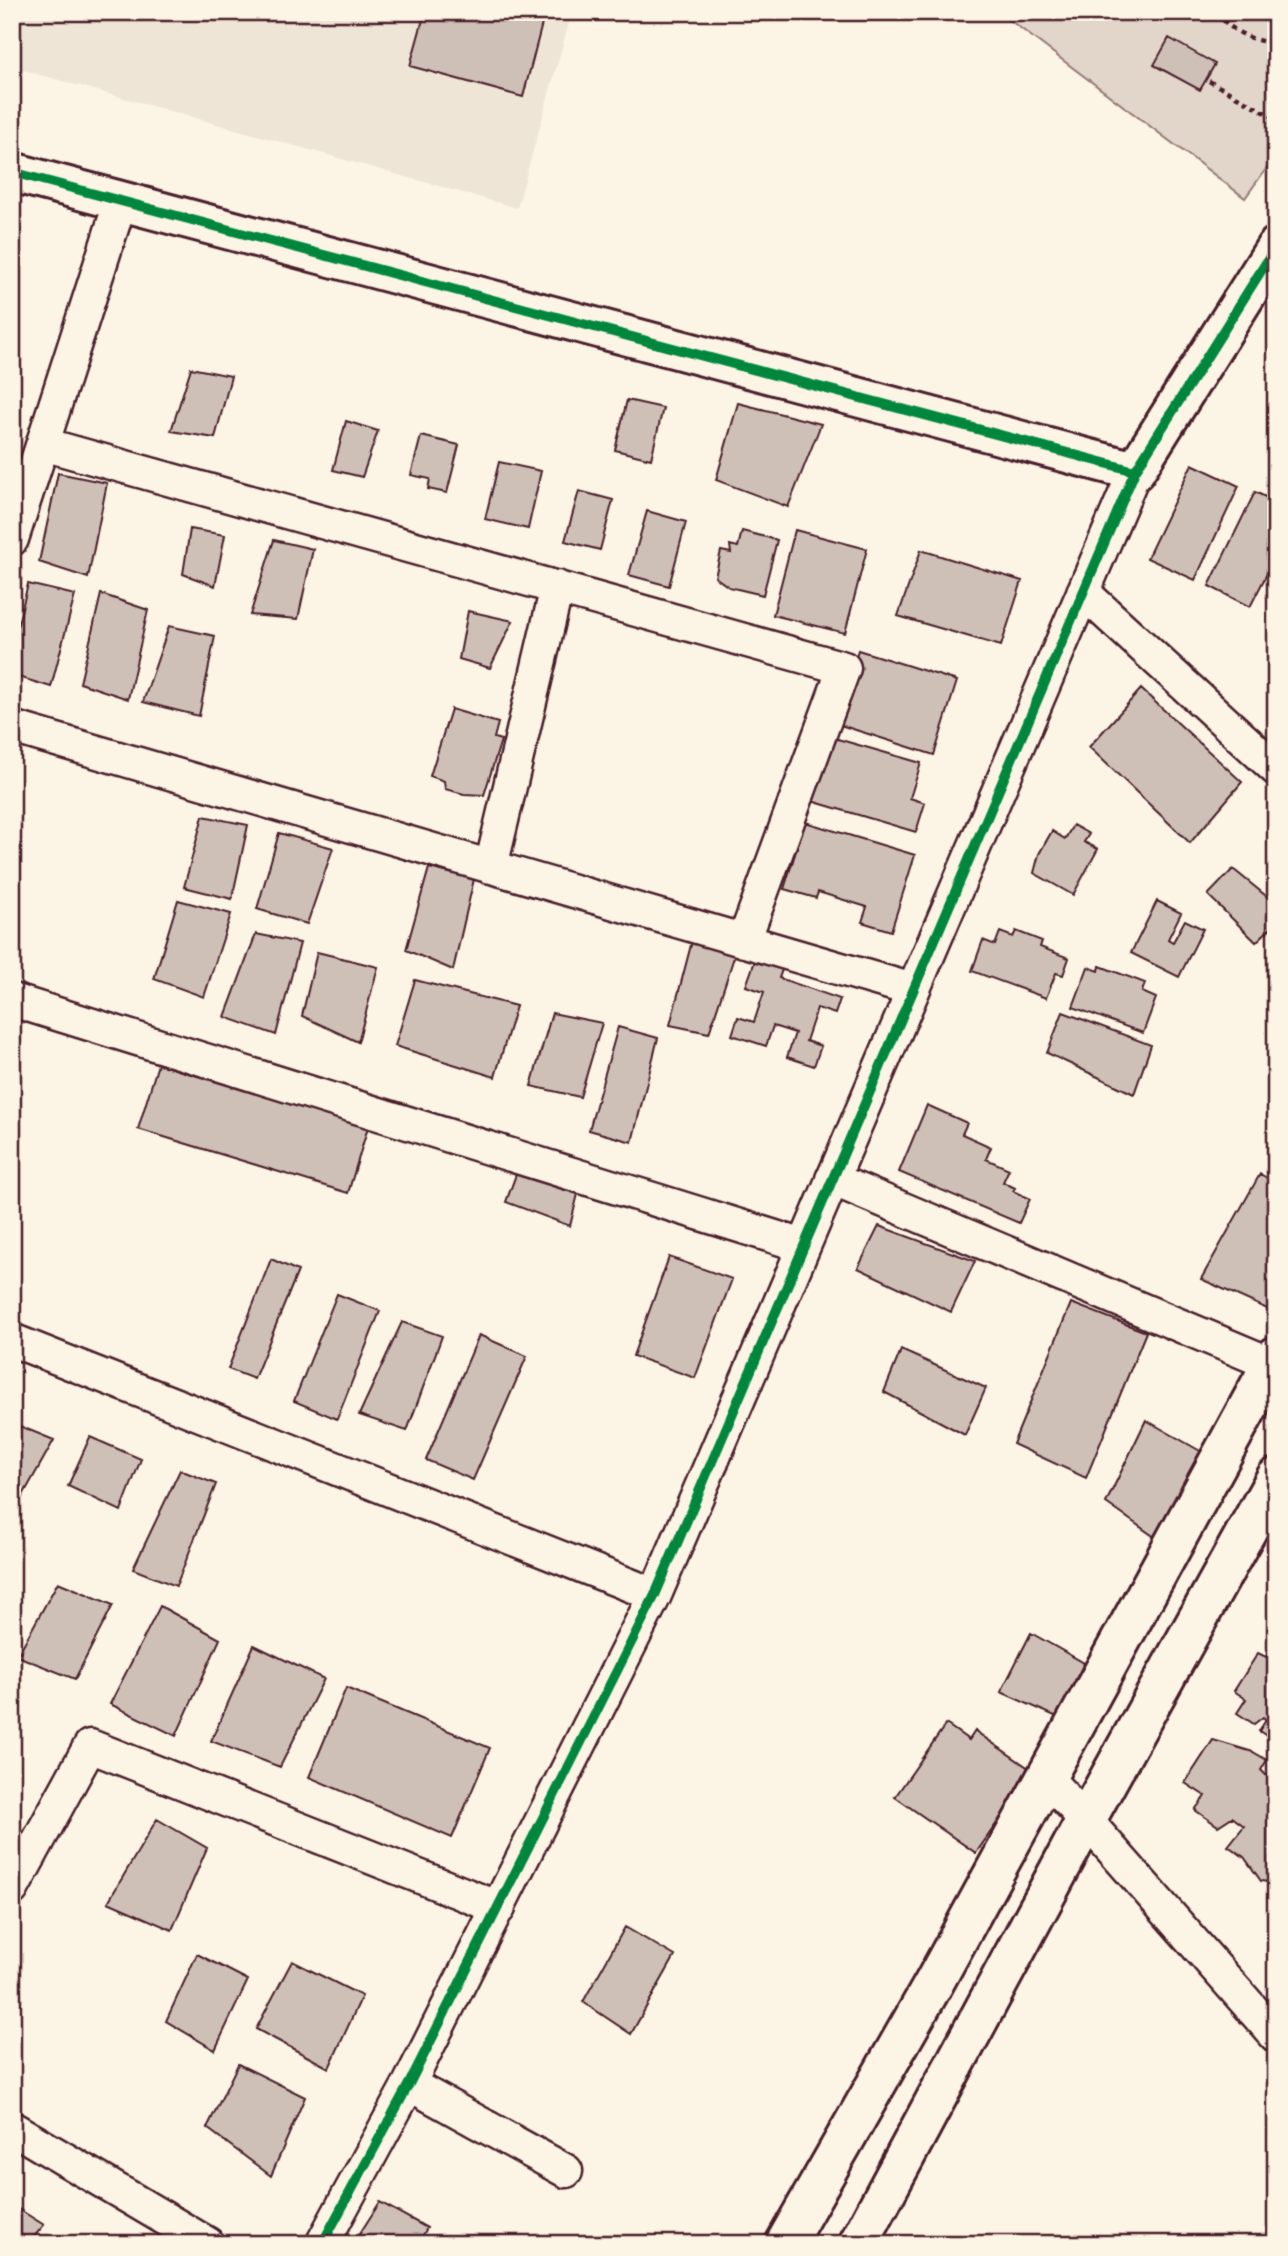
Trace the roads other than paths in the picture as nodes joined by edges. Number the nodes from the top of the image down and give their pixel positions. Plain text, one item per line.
1 (12, 172) edge
2 (121, 200) junction
3 (1276, 247) edge
4 (43, 444) junction
5 (1135, 471) junction
6 (12, 539) edge
7 (557, 587) junction
8 (1083, 592) junction
9 (12, 727) edge
10 (1276, 769) edge
11 (491, 867) junction
12 (744, 941) junction
13 (913, 990) junction
14 (12, 1000) edge
15 (832, 1179) junction
16 (804, 1246) junction
17 (12, 1340) edge
18 (1274, 1362) edge
19 (1276, 1478) edge
20 (655, 1595) junction
21 (1045, 1777) junction
22 (1086, 1820) junction
23 (12, 1889) edge
24 (499, 1908) junction
25 (1276, 2036) edge
26 (409, 2084) junction
27 (12, 2128) edge
28 (565, 2171) dead end
29 (791, 2241) edge
30 (208, 2244) edge
31 (322, 2244) edge
32 (858, 2244) edge

1 - 2 street
2 - 4 street
2 - 5 street
3 - 5 street
4 - 6 street
4 - 7 street
5 - 8 street
7 - 11 street
7 - 12 street
8 - 10 street
8 - 13 street
9 - 11 street
11 - 12 street
12 - 13 street
13 - 15 street
14 - 16 street
15 - 16 street
15 - 18 street
16 - 20 street
17 - 20 street
18 - 21 street
19 - 22 street
20 - 24 street
21 - 22 street
21 - 29 street
22 - 25 street
22 - 32 street
23 - 24 street
24 - 26 street
26 - 28 street
26 - 31 street
27 - 30 street

